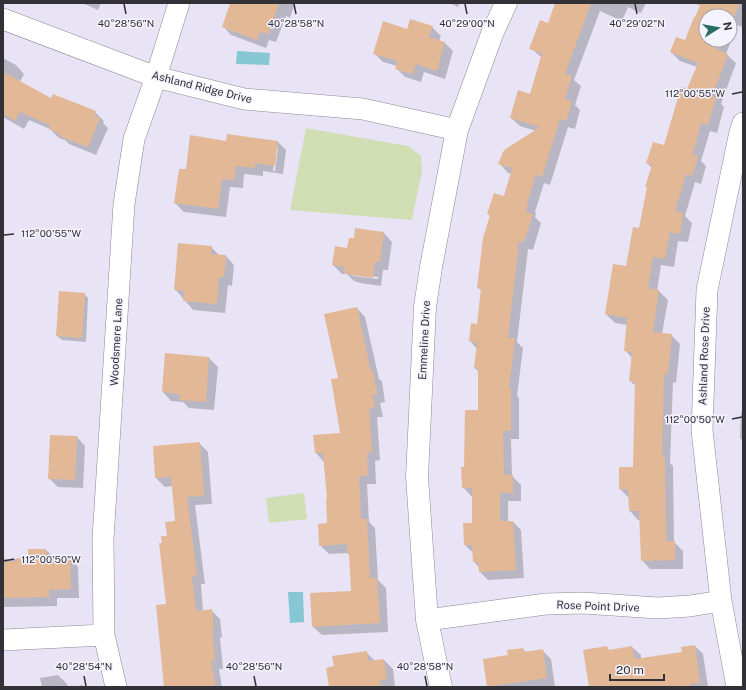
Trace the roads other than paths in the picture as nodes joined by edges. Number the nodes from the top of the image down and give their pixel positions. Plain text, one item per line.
1 (179, 3) edge
2 (506, 3) edge
3 (3, 19) edge
4 (156, 77) junction
5 (743, 123) edge
6 (457, 130) junction
7 (721, 601) junction
8 (428, 620) junction
9 (104, 635) junction
10 (3, 640) edge
11 (116, 687) edge
12 (441, 687) edge
13 (737, 687) edge

1 - 4 street, Woodsmere Lane
2 - 6 street, Emmeline Drive
3 - 4 street, Ashland Ridge Drive
4 - 6 street, Ashland Ridge Drive
4 - 9 street, Woodsmere Lane
5 - 7 street, Ashland Rose Drive
6 - 8 street, Emmeline Drive
7 - 8 street, Rose Point Drive
7 - 13 street, Ashland Rose Drive
8 - 12 street, Emmeline Drive
9 - 10 street
9 - 11 street, Woodsmere Lane

